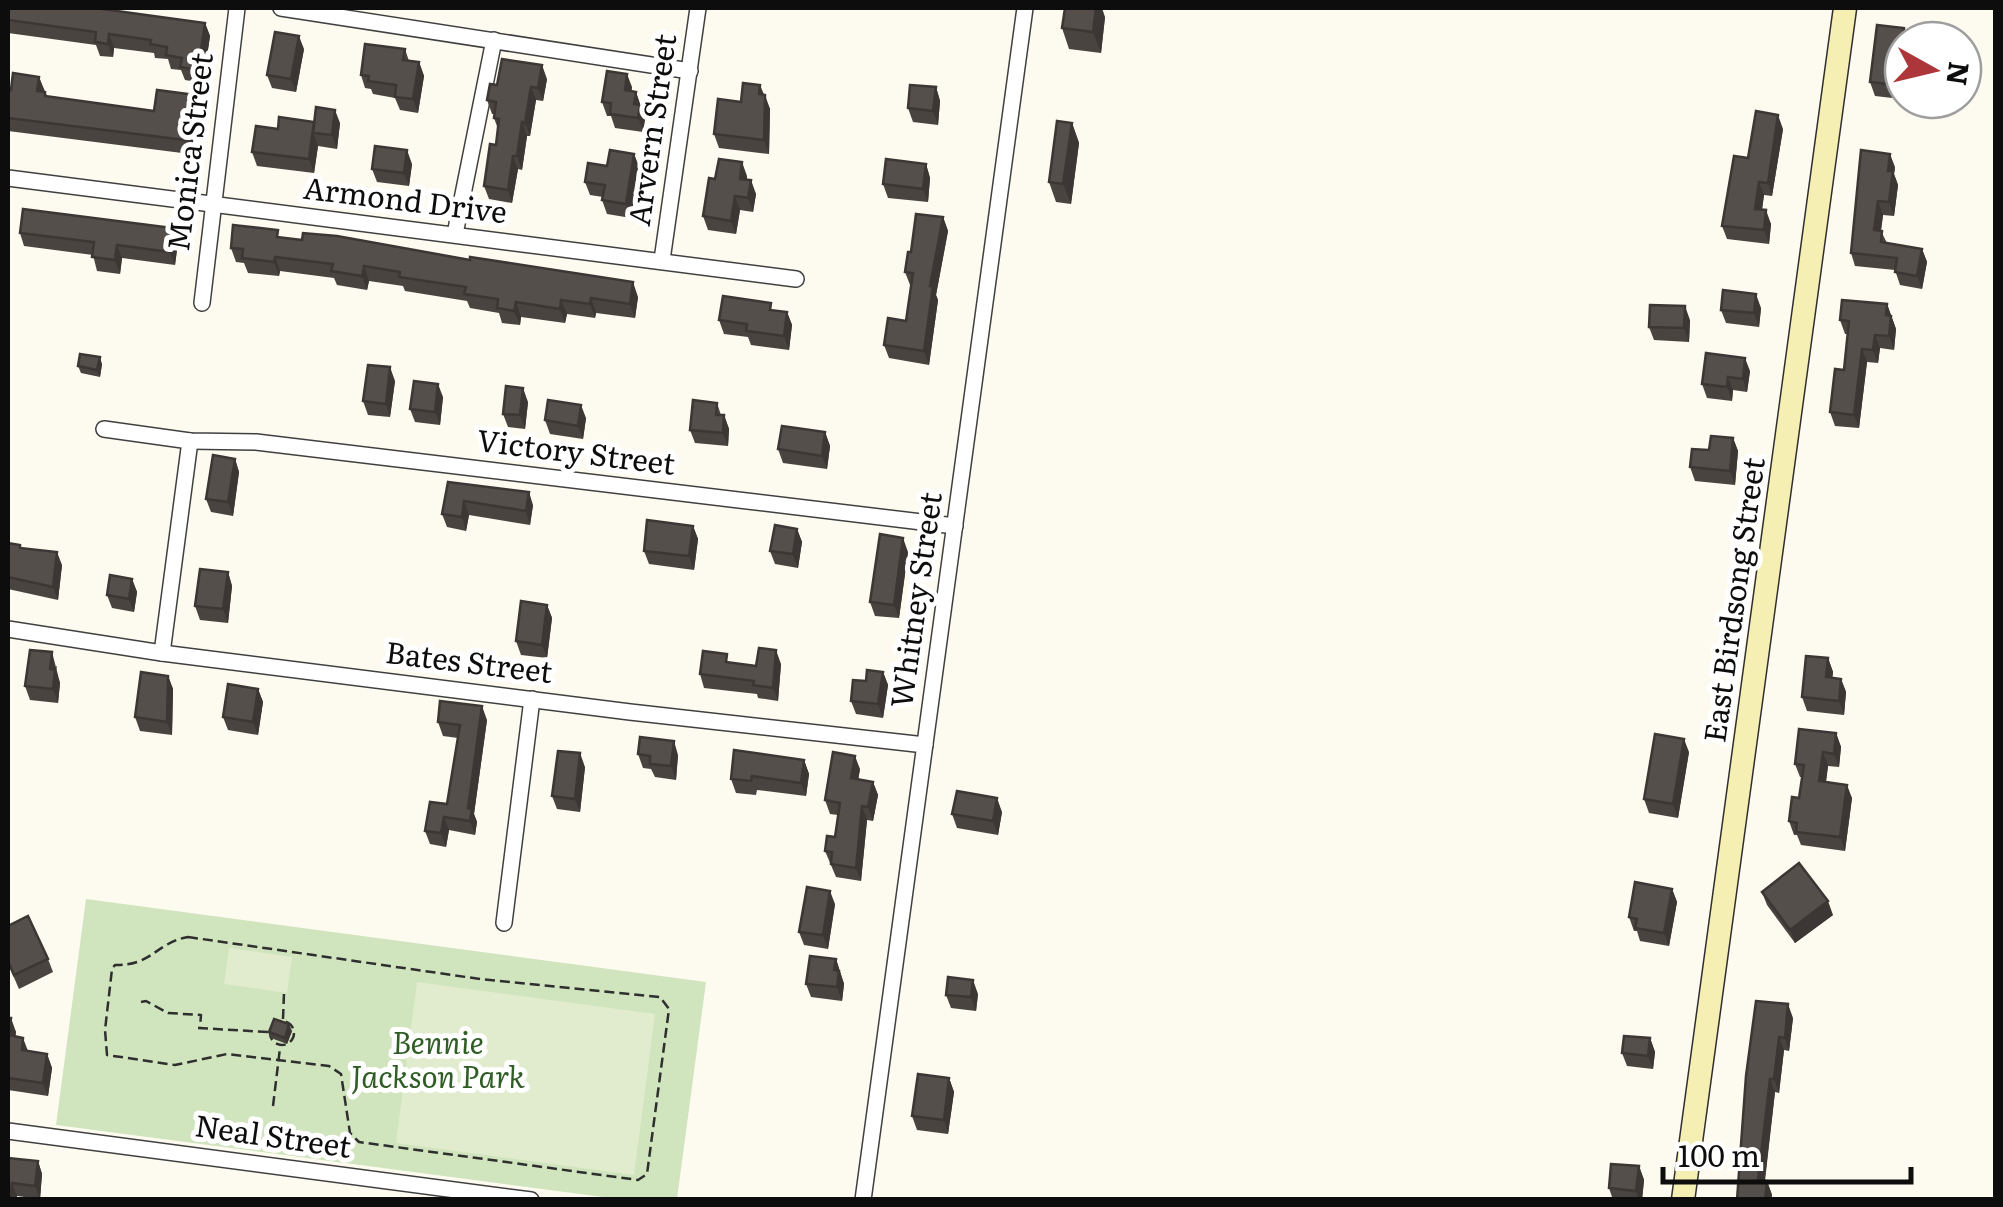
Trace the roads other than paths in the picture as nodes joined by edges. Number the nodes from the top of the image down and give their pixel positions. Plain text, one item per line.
1 (237, 8) edge
2 (280, 8) edge
3 (698, 8) edge
4 (1025, 8) edge
5 (1845, 8) edge
6 (494, 40) junction
7 (690, 70) junction
8 (8, 178) edge
9 (211, 204) junction
10 (455, 234) junction
11 (662, 260) junction
12 (796, 279) dead end
13 (202, 302) dead end
14 (104, 429) dead end
15 (190, 441) junction
16 (956, 526) junction
17 (8, 629) edge
18 (162, 653) junction
19 (532, 699) junction
20 (925, 744) junction
21 (504, 922) dead end
22 (8, 1131) edge
23 (530, 1200) edge
24 (863, 1200) edge
25 (1683, 1200) edge

1 - 9 street, Monica Street
2 - 6 street
3 - 7 street, Arvern Street
4 - 16 street, Whitney Street
5 - 25 street, East Birdsong Street
6 - 7 street
6 - 10 street
7 - 11 street, Arvern Street
8 - 9 street, Armond Drive
9 - 10 street, Armond Drive
9 - 13 street, Monica Street
10 - 11 street, Armond Drive
11 - 12 street, Armond Drive
14 - 15 street, Victory Street
15 - 16 street, Victory Street
15 - 18 street
16 - 20 street, Whitney Street
17 - 18 street, Bates Street
18 - 19 street, Bates Street
19 - 20 street, Bates Street
19 - 21 street
20 - 24 street, Whitney Street
22 - 23 street, Neal Street

